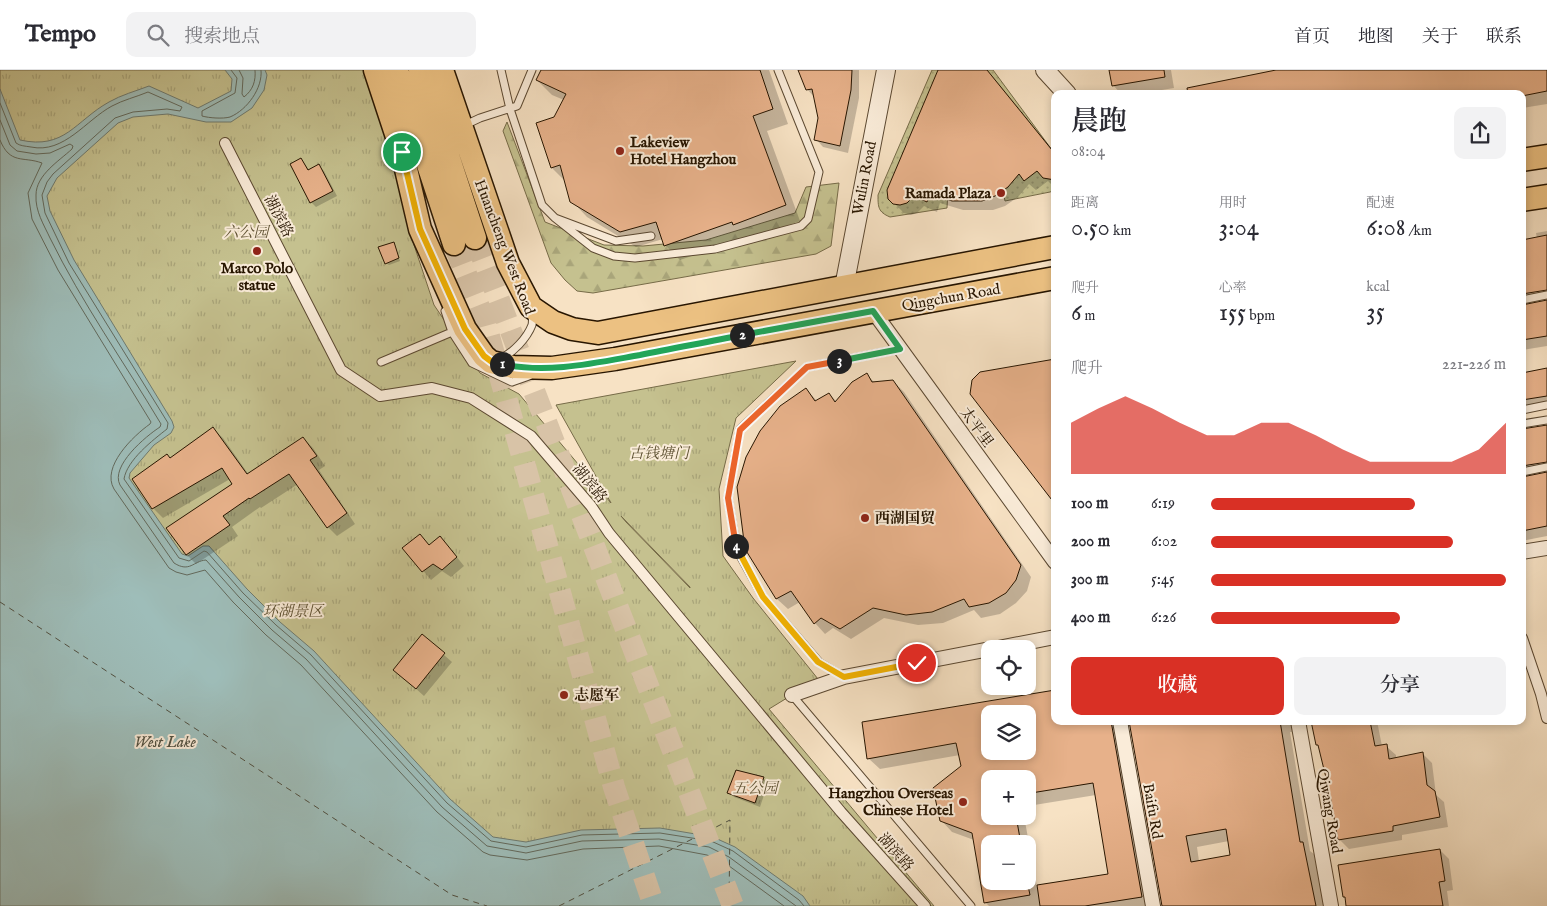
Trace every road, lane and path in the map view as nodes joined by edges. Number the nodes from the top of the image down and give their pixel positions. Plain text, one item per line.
1 (374, 70) edge
2 (397, 70) edge
3 (420, 70) edge
4 (442, 70) edge
5 (501, 70) edge
6 (532, 70) edge
7 (886, 70) edge
8 (1045, 70) edge
9 (781, 71) edge
10 (1063, 90) edge
11 (510, 109) junction
12 (461, 127) junction
13 (225, 143) dead end
14 (1547, 156) edge
15 (1526, 159) edge
16 (1547, 196) edge
17 (1526, 199) edge
18 (555, 218) junction
19 (420, 229) junction
20 (651, 236) dead end
21 (476, 238) tunnel mouth
22 (454, 244) tunnel mouth
23 (1051, 248) edge
24 (1051, 279) edge
25 (844, 287) junction
26 (440, 295) dead end
27 (1547, 295) edge
28 (1526, 299) edge
29 (443, 304) dead end
30 (531, 307) junction
31 (873, 311) junction
32 (452, 332) junction
33 (900, 349) junction
34 (381, 362) dead end
35 (492, 362) junction
36 (552, 368) junction
37 (1547, 405) edge
38 (1526, 409) edge
39 (1547, 420) edge
40 (1526, 423) edge
41 (1547, 467) edge
42 (1526, 471) edge
43 (1547, 548) edge
44 (1526, 551) edge
45 (1051, 557) edge
46 (1051, 638) edge
47 (1036, 641) edge
48 (981, 651) edge
49 (1526, 651) edge
50 (844, 677) junction
51 (792, 695) joint
52 (1547, 718) edge
53 (1121, 725) edge
54 (1299, 725) edge
55 (925, 906) edge
56 (971, 906) edge
57 (1154, 906) edge
58 (1331, 906) edge

1 - 19 main road
2 - 22 main road
3 - 21 main road, Huancheng West Road
4 - 12 main road, Huancheng West Road
5 - 11 lane
6 - 11 lane
7 - 25 street, Wulin Road
8 - 10 street
9 - 18 lane
11 - 12 lane
11 - 18 lane
12 - 30 main road, Huancheng West Road
13 - 55 street, 湖滨路
14 - 15 main road
16 - 17 main road
18 - 20 lane
19 - 26 lane
19 - 35 main road
23 - 25 main road, Qingchun Road
24 - 31 main road, Qingchun Road
25 - 30 main road, Qingchun Road
27 - 28 lane
29 - 32 lane
30 - 35 lane, Huancheng West Road
31 - 33 street, 太平里
31 - 36 main road, Qingchun Road
32 - 34 lane
32 - 36 lane
33 - 45 street, 太平里
33 - 50 lane
35 - 36 main road, Qingchun Road
37 - 38 lane
39 - 40 lane
41 - 42 lane
43 - 44 street
46 - 47 street
48 - 50 street
49 - 52 street
50 - 51 street
51 - 56 lane
53 - 57 street, Baifu Rd
54 - 58 street, Qiwang Road

